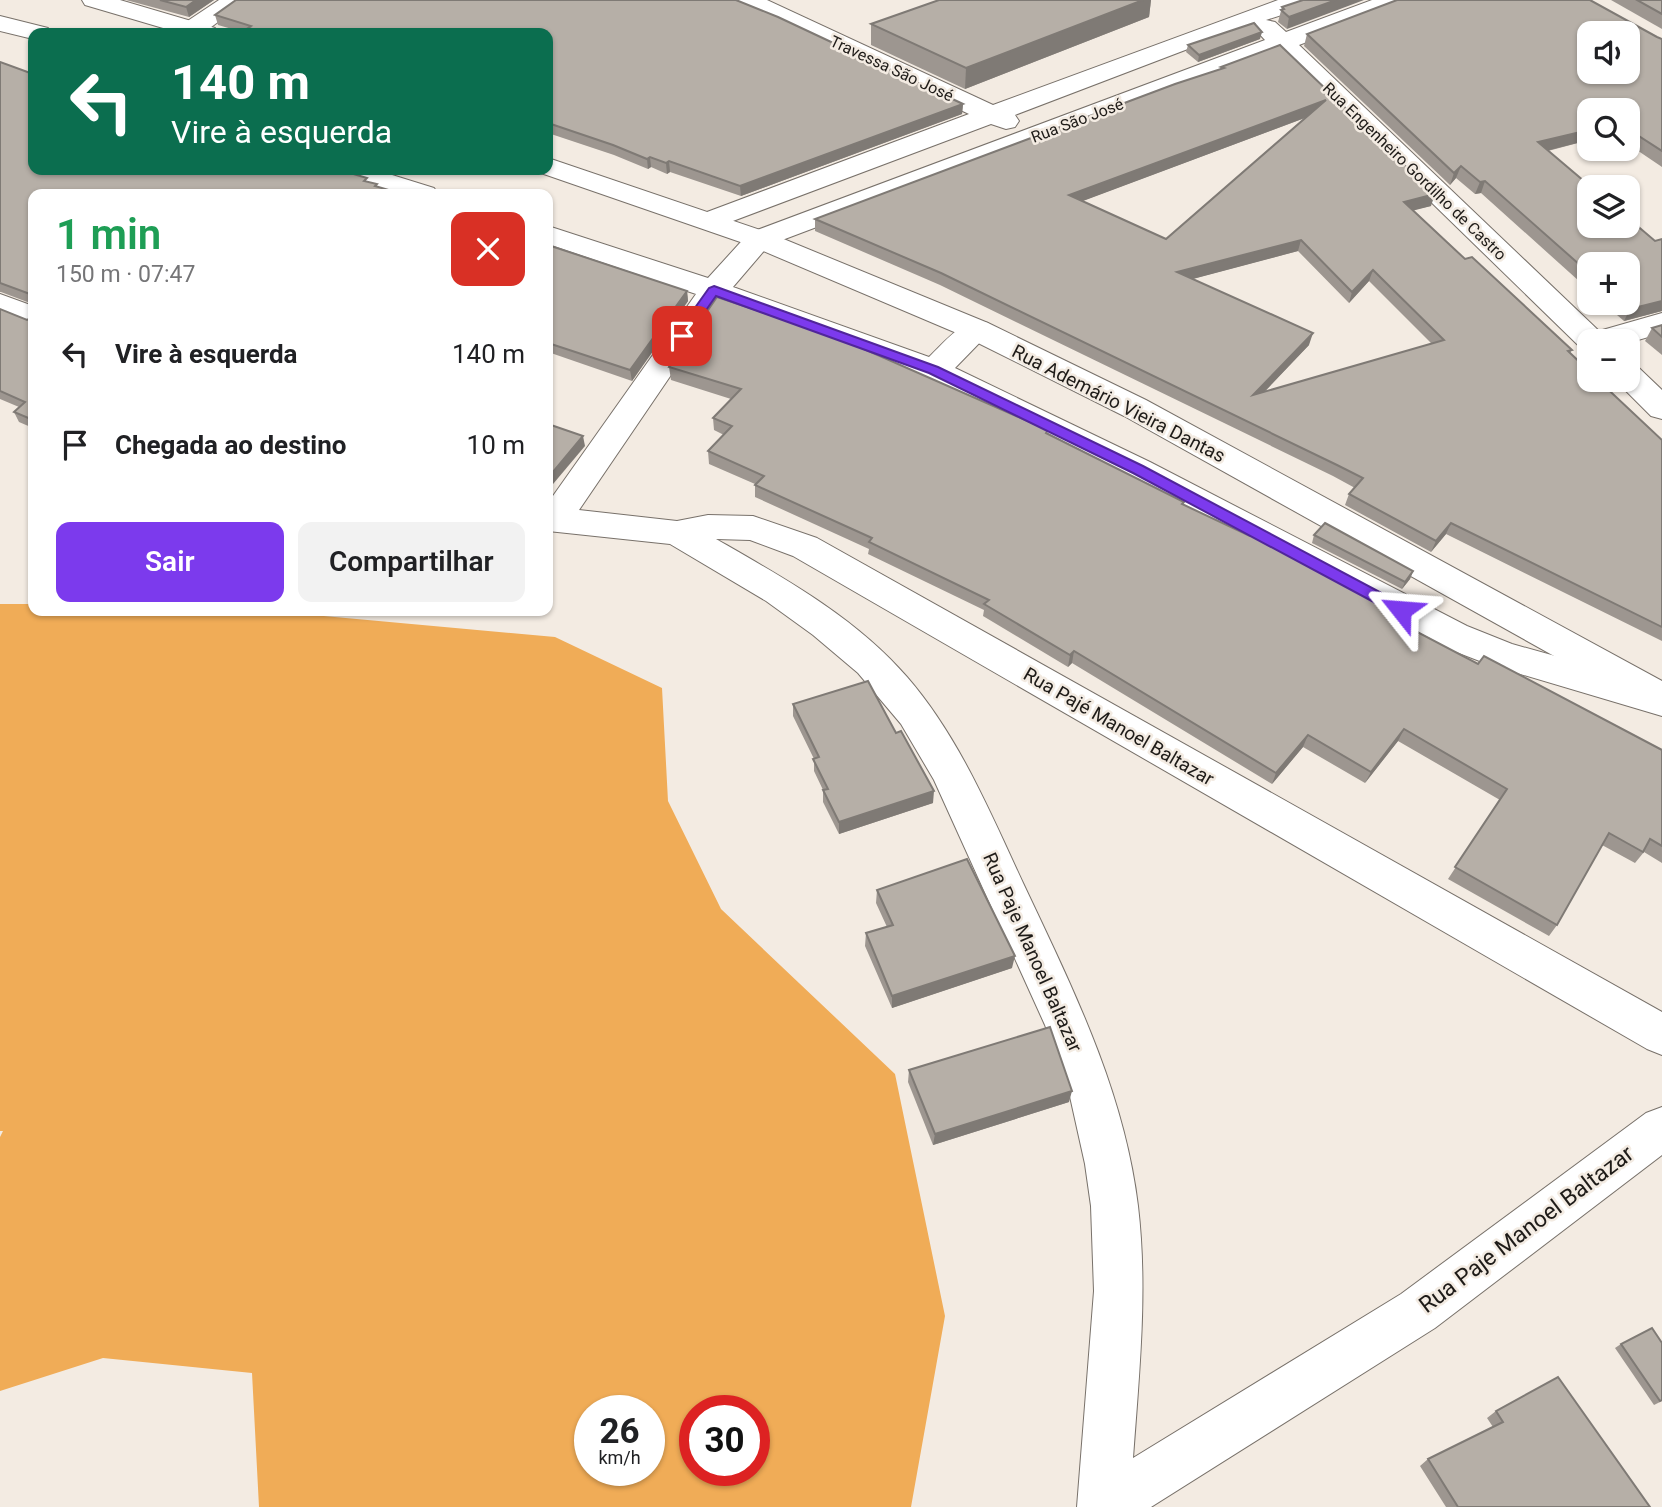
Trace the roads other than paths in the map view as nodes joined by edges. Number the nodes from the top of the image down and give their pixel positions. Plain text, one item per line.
1 (94, 0) edge
2 (236, 0) edge
3 (747, 0) edge
4 (1304, 0) edge
5 (1395, 0) edge
6 (1247, 8) edge
7 (0, 23) edge
8 (182, 28) edge
9 (199, 28) edge
10 (28, 30) edge
11 (1281, 42) junction
12 (993, 116) junction
13 (1037, 135) junction
14 (553, 168) edge
15 (374, 175) edge
16 (419, 184) edge
17 (709, 221) junction
18 (553, 237) edge
19 (759, 239) junction
20 (714, 290) junction
21 (0, 303) edge
22 (28, 316) edge
23 (1662, 323) edge
24 (1580, 329) edge
25 (1640, 329) edge
26 (977, 331) junction
27 (934, 370) junction
28 (1640, 387) edge
29 (1662, 408) edge
30 (553, 517) edge
31 (553, 520) edge
32 (677, 533) junction
33 (1662, 700) edge
34 (1662, 1035) edge
35 (1662, 1128) edge
36 (1103, 1506) edge

1 - 8 street
2 - 9 street
3 - 12 street, Travessa São José
4 - 6 street, Rua São José
5 - 11 street, Rua São José
6 - 11 street, Rua Engenheiro Gordilho de Castro
6 - 12 street, Rua São José
7 - 10 street
11 - 13 street, Rua São José
11 - 24 street, Rua Engenheiro Gordilho de Castro
12 - 13 street, Travessa São José
12 - 17 street, Rua São José
13 - 19 street, Rua São José
14 - 17 street, Rua Ademário Vieira Dantas
15 - 16 street
17 - 19 street, Rua Ademário Vieira Dantas
18 - 20 street, Rua Ademário Vieira Dantas
19 - 20 street
19 - 26 street, Rua Ademário Vieira Dantas
20 - 27 street, Rua Ademário Vieira Dantas
20 - 30 street
21 - 22 street
23 - 25 street
26 - 27 street
26 - 33 street, Rua Ademário Vieira Dantas
27 - 33 street, Rua Ademário Vieira Dantas
28 - 29 street
31 - 32 street, Rua Pajé Manoel Baltazar
32 - 34 street, Rua Pajé Manoel Baltazar
32 - 36 street, Rua Paje Manoel Baltazar
35 - 36 street, Rua Paje Manoel Baltazar

